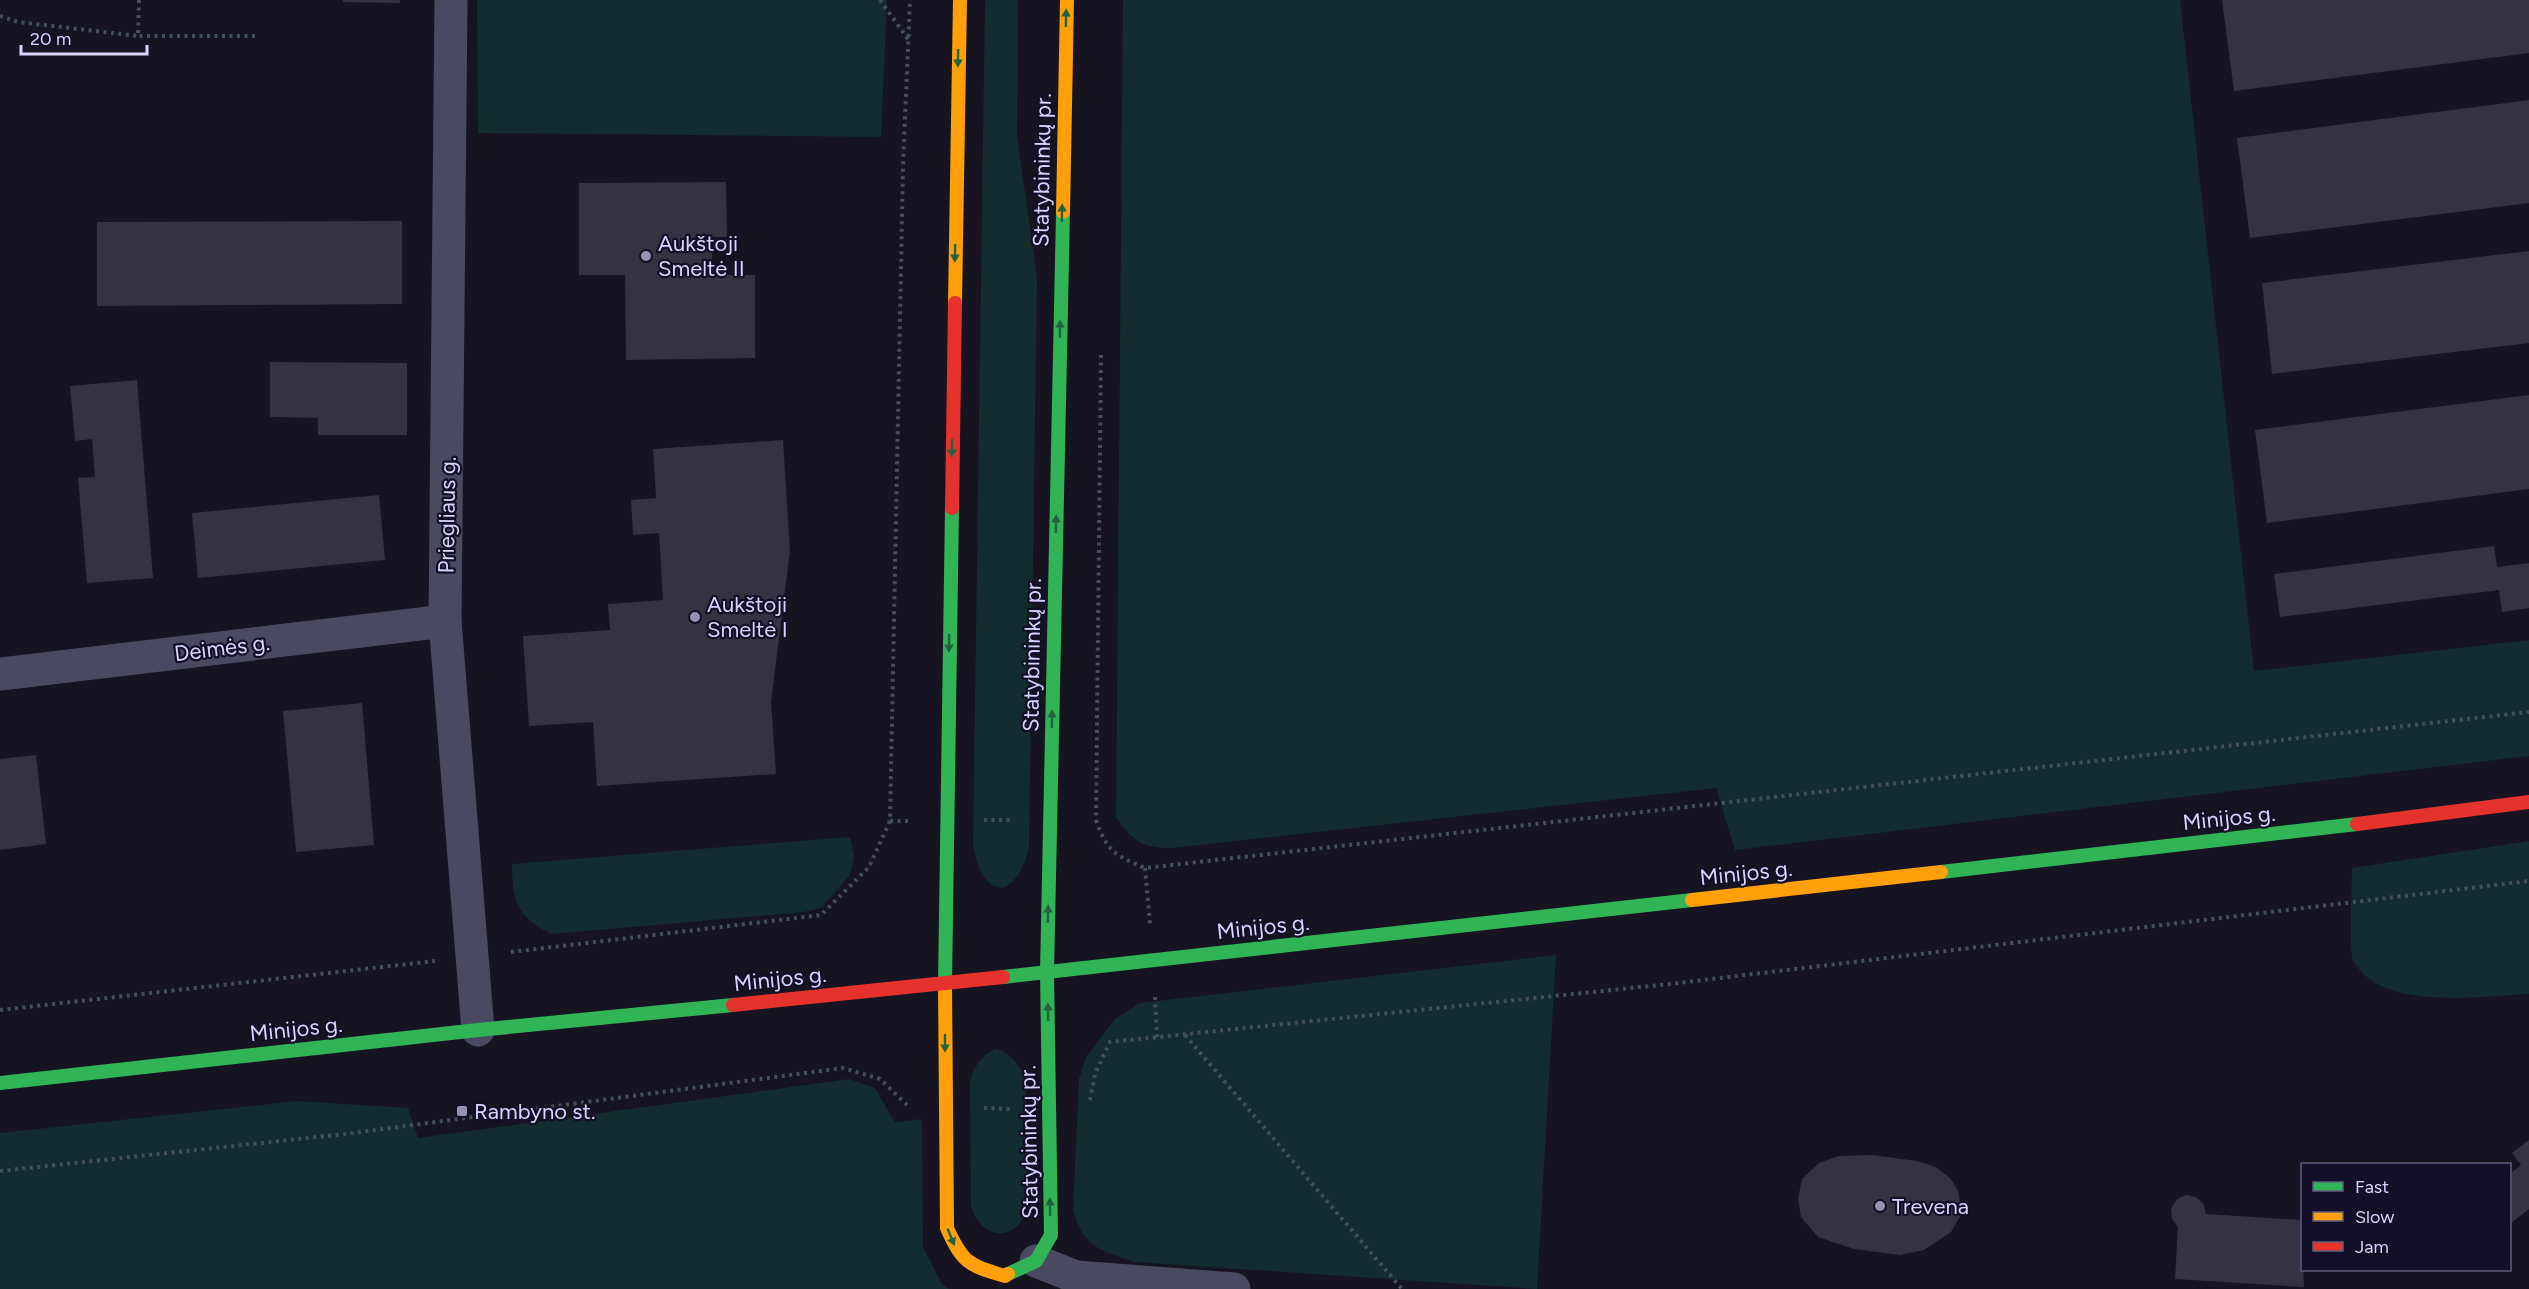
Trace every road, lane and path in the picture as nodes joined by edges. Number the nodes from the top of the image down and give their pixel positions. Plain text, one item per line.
1 (139, 0) edge
2 (451, 0) edge
3 (880, 0) edge
4 (910, 0) edge
5 (960, 0) edge
6 (1066, 0) edge
7 (0, 16) edge
8 (138, 36) junction
9 (258, 36) dead end
10 (908, 40) junction
11 (1101, 345) dead end
12 (445, 621) junction
13 (0, 675) edge
14 (2529, 712) edge
15 (2529, 802) edge
16 (1050, 820) junction
17 (1095, 820) junction
18 (947, 821) junction
19 (2529, 881) edge
20 (1047, 972) junction
21 (945, 984) junction
22 (478, 1030) junction
23 (1184, 1034) junction
24 (0, 1083) edge
25 (945, 1107) junction
26 (1049, 1109) junction
27 (0, 1171) edge
28 (1036, 1261) junction
29 (1234, 1289) edge
30 (1402, 1289) edge

1 - 8 path
2 - 12 street, Priegliaus g.
3 - 10 path
4 - 10 path
5 -> 18 main road
16 -> 6 main road, Statybininkų pr.
7 - 8 path
8 - 9 path
10 - 18 path
11 - 17 path
12 - 13 street, Deimės g.
12 - 22 street, Priegliaus g.
14 - 17 path
15 - 20 main road, Minijos g.
16 - 17 path
16 - 18 path
20 -> 16 main road, Statybininkų pr.
18 - 21 main road
19 - 23 path
20 - 21 main road, Minijos g.
26 -> 20 main road, Statybininkų pr.
21 - 22 main road, Minijos g.
21 -> 25 main road
22 - 24 main road, Minijos g.
23 - 26 path
23 - 30 path
25 - 26 path
25 - 27 path
25 -> 28 main road
28 -> 26 main road, Statybininkų pr.
28 - 29 street

